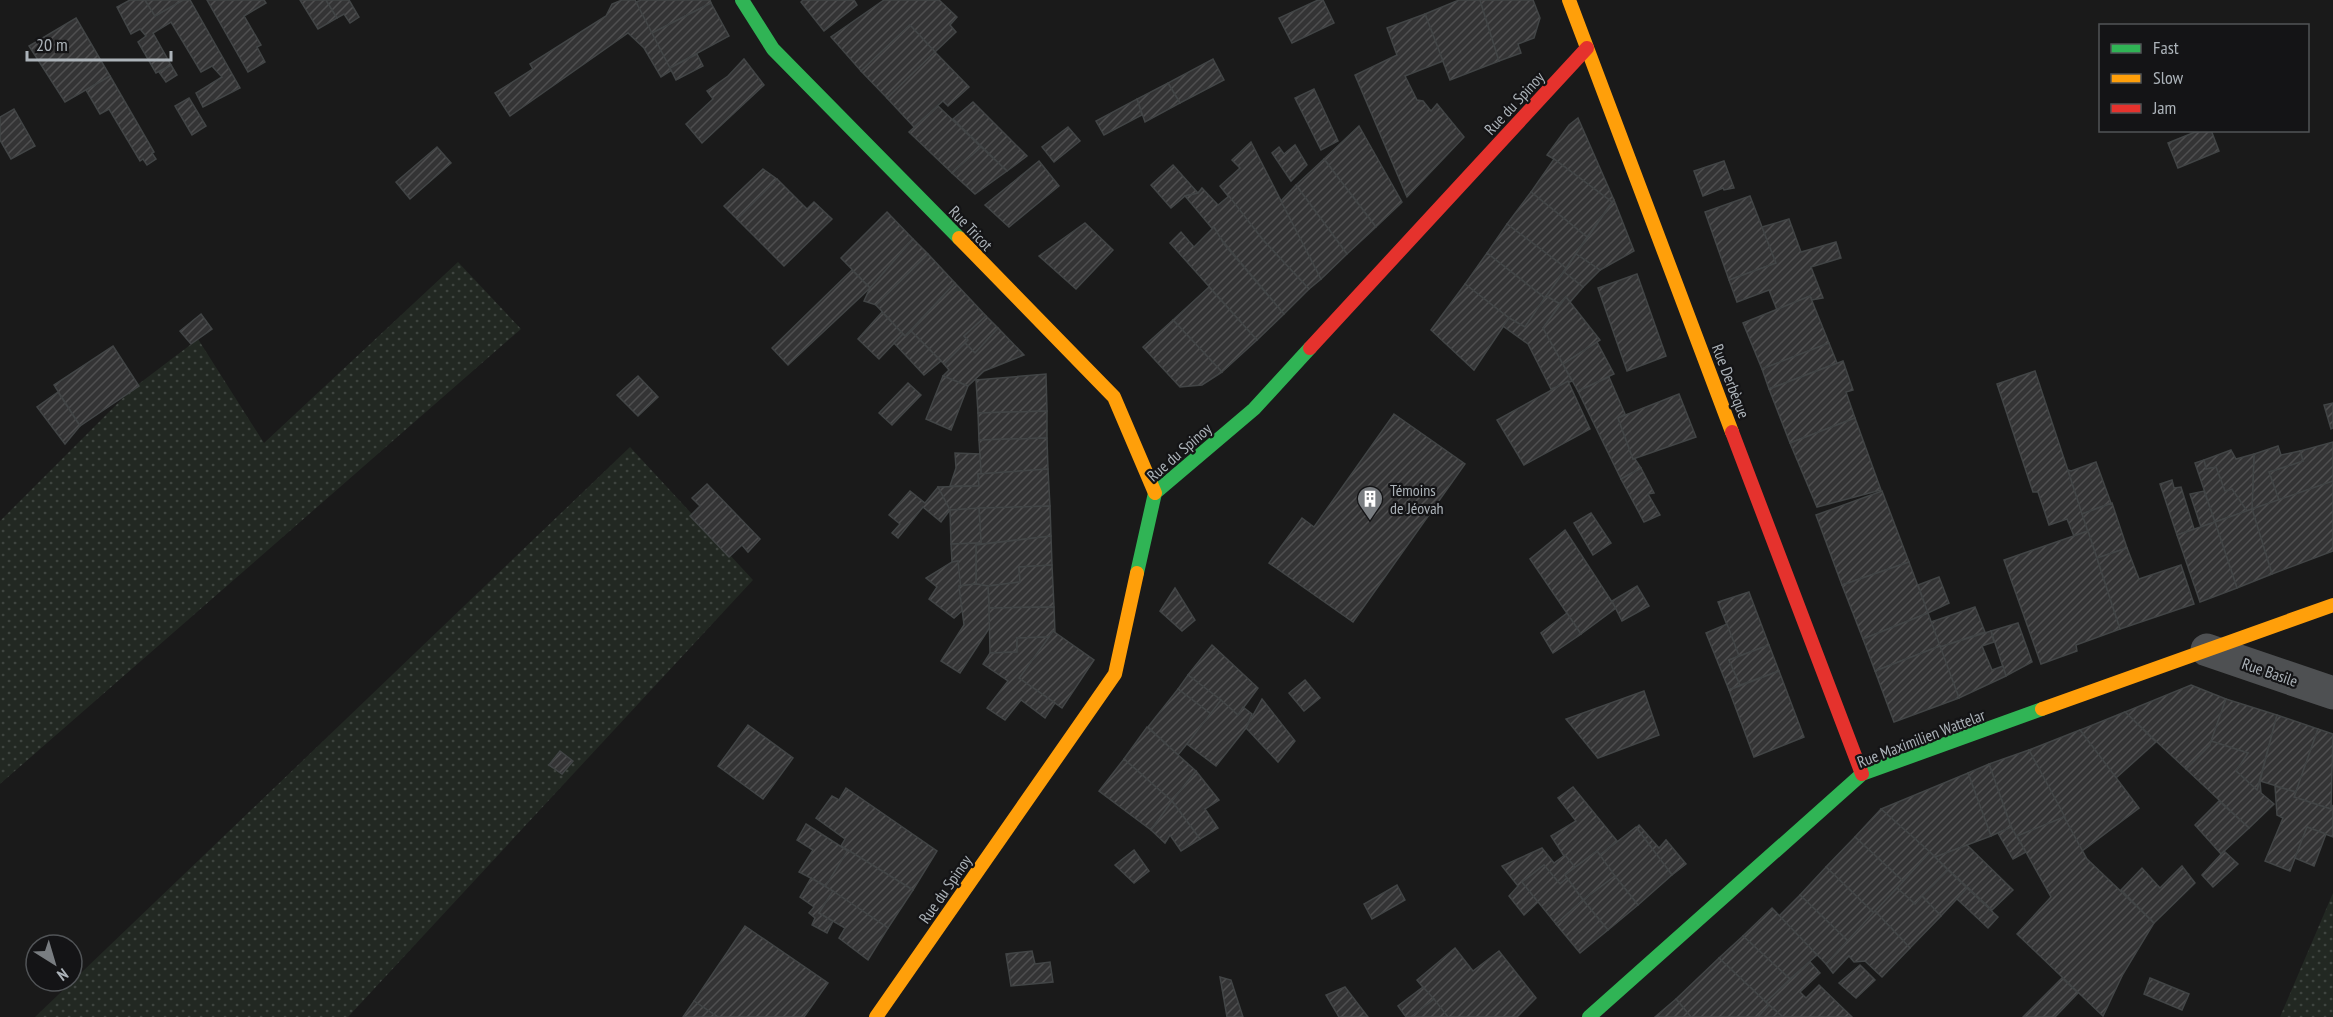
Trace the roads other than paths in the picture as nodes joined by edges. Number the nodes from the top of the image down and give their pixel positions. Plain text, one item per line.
1 (742, 0) edge
2 (1569, 0) edge
3 (1587, 48) junction
4 (1155, 493) junction
5 (2333, 605) edge
6 (2207, 650) junction
7 (2333, 693) edge
8 (1862, 774) junction
9 (876, 1017) edge
10 (1588, 1017) edge

1 - 4 street, Rue Tricot
2 - 3 street, Rue Derbèque
3 - 4 street, Rue du Spinoy
3 - 8 street, Rue Derbèque
4 - 9 street, Rue du Spinoy
5 - 6 street, Rue Maximilien Wattelar
6 - 7 street, Rue Basile
6 - 8 street, Rue Maximilien Wattelar
8 - 10 street, Rue Maximilien Wattelar

